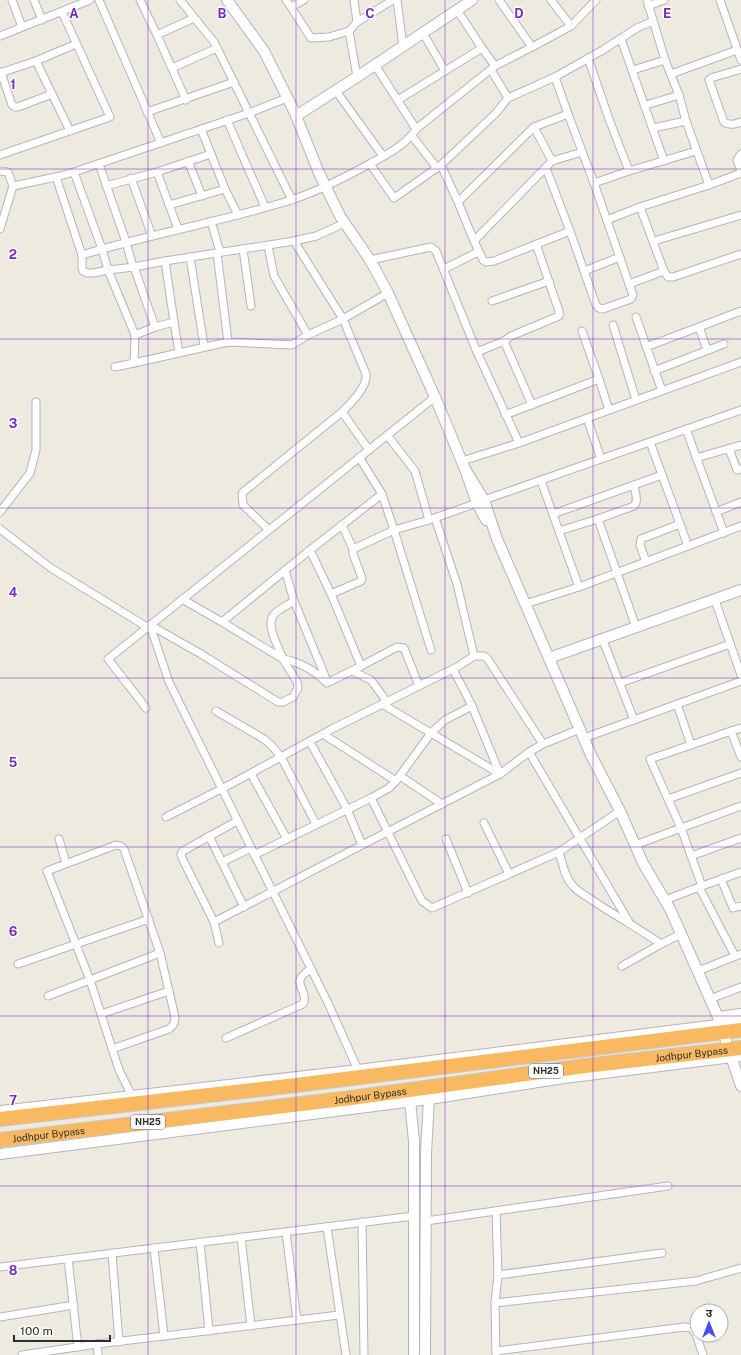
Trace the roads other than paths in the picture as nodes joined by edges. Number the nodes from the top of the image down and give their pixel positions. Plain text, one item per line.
1 (12, 0) edge
2 (34, 0) edge
3 (90, 0) edge
4 (99, 0) edge
5 (140, 0) edge
6 (180, 0) edge
7 (227, 0) edge
8 (286, 0) edge
9 (304, 0) edge
10 (354, 0) edge
11 (393, 0) edge
12 (397, 0) edge
13 (472, 0) edge
14 (499, 0) edge
15 (551, 0) edge
16 (596, 0) edge
17 (664, 0) edge
18 (720, 0) edge
19 (648, 3) edge
20 (291, 7) junction
21 (457, 10) junction
22 (62, 12) junction
23 (194, 18) junction
24 (42, 20) junction
25 (653, 20) junction
26 (357, 22) junction
27 (571, 26) junction
28 (22, 27) junction
29 (348, 32) junction
30 (423, 33) junction
31 (157, 35) junction
32 (0, 36) edge
33 (621, 39) junction
34 (76, 44) junction
35 (403, 46) junction
36 (532, 47) junction
37 (217, 48) junction
38 (482, 48) junction
39 (737, 50) junction
40 (588, 58) junction
41 (665, 60) junction
42 (741, 60) edge
43 (36, 61) junction
44 (375, 65) junction
45 (172, 68) junction
46 (493, 68) junction
47 (741, 69) edge
48 (633, 70) junction
49 (445, 71) junction
50 (0, 72) edge
51 (671, 74) junction
52 (555, 76) junction
53 (357, 77) junction
54 (234, 82) junction
55 (336, 91) junction
56 (52, 94) junction
57 (679, 95) junction
58 (287, 98) junction
59 (508, 98) junction
60 (186, 100) junction
61 (398, 100) junction
62 (646, 105) junction
63 (148, 112) junction
64 (249, 113) junction
65 (568, 114) junction
66 (296, 116) junction
67 (227, 120) junction
68 (686, 121) junction
69 (741, 122) edge
70 (534, 127) junction
71 (653, 128) junction
72 (201, 129) junction
73 (416, 129) junction
74 (70, 131) junction
75 (412, 136) junction
76 (161, 143) junction
77 (696, 151) junction
78 (582, 152) junction
79 (211, 154) junction
80 (741, 154) edge
81 (0, 155) edge
82 (383, 156) junction
83 (188, 161) junction
84 (552, 161) junction
85 (664, 161) junction
86 (99, 164) junction
87 (370, 164) junction
88 (439, 167) junction
89 (546, 168) junction
90 (0, 171) edge
91 (629, 171) junction
92 (74, 172) junction
93 (157, 172) junction
94 (741, 172) edge
95 (56, 177) junction
96 (131, 178) junction
97 (594, 183) junction
98 (709, 185) junction
99 (12, 186) junction
100 (106, 186) junction
101 (326, 187) junction
102 (225, 189) junction
103 (202, 196) junction
104 (292, 200) junction
105 (458, 202) junction
106 (169, 205) junction
107 (265, 207) junction
108 (640, 207) junction
109 (3, 209) edge
110 (238, 215) junction
111 (741, 215) edge
112 (607, 220) junction
113 (211, 221) junction
114 (345, 224) junction
115 (178, 229) junction
116 (0, 230) edge
117 (570, 231) junction
118 (152, 236) junction
119 (294, 241) junction
120 (474, 241) junction
121 (654, 241) junction
122 (126, 242) junction
123 (536, 244) junction
124 (268, 246) junction
125 (102, 249) junction
126 (243, 249) junction
127 (218, 252) junction
128 (478, 252) junction
129 (741, 254) edge
130 (82, 255) junction
131 (620, 257) junction
132 (190, 258) junction
133 (370, 260) junction
134 (165, 261) junction
135 (133, 267) junction
136 (444, 269) junction
137 (108, 270) junction
138 (584, 271) junction
139 (664, 271) junction
140 (549, 281) junction
141 (629, 284) junction
142 (388, 293) junction
143 (492, 301) dead end
144 (251, 306) dead end
145 (741, 311) edge
146 (636, 317) dead end
147 (343, 319) junction
148 (174, 322) junction
149 (155, 326) junction
150 (613, 326) dead end
151 (699, 327) junction
152 (582, 331) dead end
153 (135, 335) junction
154 (308, 335) junction
155 (504, 341) junction
156 (228, 342) junction
157 (724, 344) dead end
158 (204, 346) junction
159 (646, 347) junction
160 (707, 350) junction
161 (477, 352) junction
162 (179, 353) junction
163 (134, 363) junction
164 (740, 363) edge
165 (116, 367) dead end
166 (654, 370) junction
167 (741, 370) edge
168 (599, 379) junction
169 (662, 391) junction
170 (435, 397) junction
171 (636, 400) junction
172 (36, 402) dead end
173 (532, 405) junction
174 (609, 410) junction
175 (741, 410) edge
176 (342, 412) junction
177 (505, 415) junction
178 (587, 418) junction
179 (686, 429) junction
180 (387, 435) junction
181 (650, 442) junction
182 (519, 443) junction
183 (741, 445) edge
184 (729, 449) junction
185 (369, 450) junction
186 (359, 457) junction
187 (696, 458) junction
188 (601, 459) junction
189 (463, 465) junction
190 (741, 469) edge
191 (662, 475) junction
192 (541, 481) junction
193 (634, 485) junction
194 (382, 494) junction
195 (481, 502) junction
196 (741, 502) edge
197 (0, 512) edge
198 (716, 512) junction
199 (553, 514) junction
200 (598, 518) junction
201 (432, 519) junction
202 (680, 524) junction
203 (342, 525) junction
204 (741, 526) edge
205 (0, 529) edge
206 (268, 530) junction
207 (394, 530) junction
208 (560, 532) junction
209 (724, 533) junction
210 (688, 546) junction
211 (353, 549) junction
212 (310, 550) junction
213 (646, 562) junction
214 (285, 570) junction
215 (617, 573) junction
216 (579, 587) junction
217 (741, 590) edge
218 (332, 594) junction
219 (741, 594) edge
220 (182, 600) junction
221 (294, 601) junction
222 (716, 603) junction
223 (525, 604) junction
224 (222, 622) junction
225 (149, 626) junction
226 (636, 627) junction
227 (604, 643) junction
228 (730, 644) junction
229 (431, 650) dead end
230 (474, 656) junction
231 (283, 659) junction
232 (550, 660) junction
233 (361, 666) junction
234 (452, 669) junction
235 (352, 671) junction
236 (741, 675) edge
237 (741, 681) edge
238 (327, 683) junction
239 (620, 683) junction
240 (420, 686) junction
241 (385, 703) junction
242 (677, 704) junction
243 (472, 706) junction
244 (146, 708) dead end
245 (216, 710) dead end
246 (634, 720) junction
247 (741, 728) edge
248 (731, 731) junction
249 (431, 733) junction
250 (323, 734) junction
251 (582, 734) junction
252 (310, 742) junction
253 (542, 744) junction
254 (691, 745) junction
255 (529, 752) junction
256 (281, 757) junction
257 (741, 757) edge
258 (741, 773) edge
259 (251, 774) junction
260 (500, 774) junction
261 (398, 778) junction
262 (222, 789) junction
263 (371, 798) junction
264 (668, 799) junction
265 (442, 804) junction
266 (741, 806) edge
267 (347, 809) junction
268 (620, 811) junction
269 (166, 817) dead end
270 (237, 821) junction
271 (484, 823) dead end
272 (316, 824) junction
273 (681, 828) junction
274 (389, 832) junction
275 (208, 836) junction
276 (580, 838) junction
277 (741, 838) edge
278 (58, 839) dead end
279 (287, 839) junction
280 (446, 839) dead end
281 (362, 845) junction
282 (635, 845) junction
283 (251, 848) junction
284 (559, 852) junction
285 (254, 855) junction
286 (691, 856) junction
287 (222, 862) junction
288 (66, 863) junction
289 (741, 872) edge
290 (509, 874) junction
291 (721, 879) junction
292 (701, 886) junction
293 (273, 892) junction
294 (468, 893) junction
295 (665, 900) junction
296 (244, 906) junction
297 (741, 906) edge
298 (149, 919) junction
299 (214, 922) junction
300 (628, 922) junction
301 (681, 934) junction
302 (219, 943) dead end
303 (76, 944) junction
304 (661, 944) junction
305 (160, 953) junction
306 (738, 955) edge
307 (18, 964) dead end
308 (622, 966) dead end
309 (311, 969) junction
310 (698, 970) junction
311 (90, 980) junction
312 (741, 987) edge
313 (169, 991) junction
314 (48, 996) dead end
315 (710, 999) junction
316 (101, 1014) junction
317 (741, 1014) edge
318 (741, 1022) edge
319 (721, 1025) junction
320 (741, 1030) edge
321 (226, 1038) dead end
322 (112, 1049) junction
323 (736, 1053) edge
324 (358, 1070) junction
325 (741, 1086) edge
326 (132, 1096) junction
327 (429, 1098) junction
328 (410, 1101) junction
329 (0, 1110) edge
330 (0, 1119) edge
331 (0, 1140) edge
332 (0, 1154) edge
333 (668, 1186) dead end
334 (496, 1211) junction
335 (414, 1216) junction
336 (426, 1221) junction
337 (362, 1222) junction
338 (327, 1227) junction
339 (286, 1232) junction
340 (241, 1237) junction
341 (200, 1242) junction
342 (154, 1248) junction
343 (112, 1253) junction
344 (662, 1253) dead end
345 (68, 1259) junction
346 (0, 1267) edge
347 (741, 1268) edge
348 (498, 1275) junction
349 (495, 1303) junction
350 (74, 1305) junction
351 (339, 1315) junction
352 (0, 1317) edge
353 (297, 1320) junction
354 (251, 1326) junction
355 (209, 1331) junction
356 (164, 1336) junction
357 (120, 1342) junction
358 (97, 1344) junction
359 (78, 1347) junction
360 (496, 1353) edge
361 (22, 1355) edge
362 (98, 1355) edge
363 (346, 1355) edge
364 (364, 1355) edge
365 (414, 1355) edge
366 (425, 1355) edge
367 (703, 1355) edge

1 - 28 street
2 - 24 street
3 - 22 street
4 - 63 street
5 - 31 street
6 - 23 street
7 - 58 street
8 - 20 street
9 - 20 street
10 - 26 street
11 - 26 street
12 - 35 street
13 - 21 street
14 - 36 street
15 - 27 street
16 - 27 street
17 - 19 street
18 - 39 street
19 - 25 street
20 - 29 street
21 - 30 street
21 - 38 street
22 - 24 street
22 - 34 street
23 - 31 street
23 - 37 street
24 - 28 street
25 - 33 street
25 - 41 street
26 - 29 street
27 - 36 street
28 - 32 street
29 - 53 street
30 - 35 street
30 - 49 street
31 - 45 street
33 - 40 street
33 - 48 street
34 - 43 street
34 - 74 street
35 - 44 street
36 - 46 street
37 - 45 street
37 - 54 street
38 - 46 street
38 - 49 street
39 - 42 street
39 - 51 street
40 - 52 street
40 - 91 street
41 - 48 street
41 - 51 street
43 - 50 street
43 - 56 street
44 - 53 street
44 - 61 street
45 - 60 street
46 - 59 street
46 - 73 street
47 - 69 street
48 - 62 street
49 - 61 street
50 - 56 street
51 - 57 street
52 - 59 street
52 - 65 street
53 - 55 street
54 - 60 street
54 - 64 street
55 - 66 street
55 - 82 street
56 - 74 street
57 - 62 street
57 - 68 street
58 - 64 street
58 - 66 street
59 - 88 street
60 - 63 street
61 - 73 street
62 - 71 street
63 - 76 street
64 - 67 street
64 - 104 street
65 - 70 street
65 - 78 street
66 - 101 street
67 - 72 street
67 - 107 street
68 - 71 street
68 - 77 street
70 - 84 street
70 - 105 street
71 - 85 street
72 - 76 street
72 - 79 street
73 - 75 street
74 - 81 street
75 - 82 street
75 - 88 street
76 - 86 street
77 - 85 street
77 - 98 street
78 - 84 street
78 - 97 street
79 - 83 street
79 - 102 street
80 - 94 street
82 - 87 street
83 - 93 street
83 - 103 street
84 - 89 street
85 - 91 street
86 - 92 street
86 - 100 street
87 - 88 street
87 - 101 street
88 - 105 street
89 - 117 street
89 - 120 street
90 - 99 street
91 - 97 street
92 - 95 street
92 - 125 street
93 - 96 street
93 - 106 street
94 - 98 street
95 - 99 street
95 - 130 street
96 - 100 street
96 - 118 street
97 - 112 street
98 - 108 street
99 - 109 street
100 - 122 street
101 - 104 street
101 - 114 street
102 - 103 street
102 - 110 street
103 - 106 street
104 - 107 street
105 - 120 street
106 - 115 street
107 - 110 street
108 - 112 street
108 - 121 street
109 - 116 street
110 - 113 street
111 - 121 street
112 - 131 street
113 - 115 street
113 - 127 street
114 - 119 street
114 - 133 street
115 - 118 street
117 - 123 street
117 - 138 street
118 - 122 street
119 - 124 street
119 - 147 street
120 - 128 street
121 - 139 street
122 - 125 street
122 - 135 street
123 - 128 street
123 - 140 street
124 - 126 street
124 - 154 street
125 - 130 street
125 - 137 street
126 - 127 street
126 - 144 street
127 - 132 street
127 - 156 street
128 - 136 street
129 - 139 street
130 - 137 street
131 - 138 street
131 - 141 street
132 - 134 street
132 - 158 street
133 - 136 street
133 - 142 street
134 - 135 street
134 - 148 street
135 - 137 street
135 - 149 street
136 - 161 street
137 - 153 street
138 - 141 street
139 - 141 street
140 - 143 street
140 - 155 street
142 - 147 street
142 - 170 street
145 - 151 street
146 - 159 street
147 - 154 street
147 - 176 street
148 - 149 street
148 - 162 street
149 - 153 street
150 - 171 street
151 - 159 street
151 - 160 street
152 - 168 street
153 - 163 street
154 - 156 street
155 - 161 street
155 - 173 street
156 - 158 street
157 - 160 street
158 - 162 street
159 - 166 street
160 - 166 street
161 - 177 street
162 - 163 street
163 - 165 street
164 - 167 street
164 - 169 street
166 - 169 street
168 - 173 street
168 - 174 street
169 - 171 street
170 - 180 street
170 - 189 street
171 - 174 street
172 - 197 street
173 - 177 street
174 - 178 street
175 - 179 street
176 - 185 street
176 - 206 street
177 - 182 street
178 - 182 street
178 - 188 street
179 - 181 street
179 - 187 street
180 - 185 street
180 - 201 street
181 - 188 street
181 - 191 street
182 - 189 street
183 - 184 street
184 - 187 street
184 - 190 street
185 - 186 street
186 - 194 street
186 - 206 street
187 - 198 street
188 - 192 street
189 - 195 street
191 - 193 street
191 - 202 street
192 - 195 street
192 - 199 street
193 - 199 street
193 - 200 street
194 - 203 street
194 - 207 street
195 - 201 street
195 - 223 street
196 - 198 street
198 - 209 street
199 - 208 street
200 - 208 street
200 - 215 street
201 - 207 street
201 - 230 street
202 - 210 street
202 - 213 street
203 - 211 street
203 - 212 street
204 - 209 street
205 - 225 street
206 - 220 street
207 - 211 street
207 - 229 street
208 - 216 street
209 - 210 street
210 - 213 street
211 - 218 street
212 - 214 street
212 - 218 street
213 - 215 street
214 - 221 street
214 - 224 street
215 - 216 street
215 - 226 street
216 - 223 street
217 - 226 street
218 - 233 street
219 - 222 street
220 - 224 street
220 - 225 street
221 - 231 street
221 - 238 street
222 - 227 street
222 - 228 street
223 - 232 street
224 - 231 street
225 - 231 street
225 - 244 street
225 - 262 street
226 - 232 street
227 - 232 street
227 - 239 street
228 - 236 street
228 - 239 street
230 - 234 street
230 - 253 street
231 - 238 street
232 - 251 street
233 - 235 street
233 - 240 street
234 - 240 street
234 - 243 street
235 - 238 street
235 - 241 street
237 - 242 street
239 - 246 street
240 - 241 street
241 - 249 street
241 - 250 street
242 - 246 street
242 - 254 street
243 - 249 street
243 - 260 street
245 - 256 street
246 - 251 street
247 - 248 street
248 - 254 street
248 - 257 street
249 - 260 street
249 - 261 street
250 - 252 street
250 - 261 street
251 - 253 street
251 - 268 street
252 - 256 street
252 - 267 street
253 - 255 street
254 - 264 street
255 - 260 street
255 - 276 street
256 - 259 street
256 - 272 street
258 - 264 street
259 - 262 street
259 - 279 street
260 - 265 street
261 - 263 street
261 - 265 street
262 - 269 street
262 - 270 street
263 - 267 street
263 - 274 street
264 - 273 street
265 - 274 street
266 - 273 street
267 - 272 street
267 - 281 street
268 - 276 street
268 - 282 street
270 - 275 street
270 - 283 street
271 - 290 street
272 - 279 street
273 - 282 street
273 - 286 street
274 - 281 street
274 - 294 street
275 - 287 street
275 - 299 street
276 - 284 street
276 - 300 street
277 - 286 street
278 - 288 street
279 - 285 street
280 - 294 street
281 - 293 street
282 - 295 street
283 - 285 street
283 - 287 street
284 - 290 street
284 - 300 street
285 - 293 street
286 - 292 street
287 - 296 street
288 - 298 street
288 - 303 street
289 - 291 street
290 - 294 street
291 - 292 street
291 - 297 street
292 - 295 street
292 - 306 street
293 - 296 street
293 - 309 street
295 - 301 street
296 - 299 street
298 - 303 street
298 - 305 street
299 - 302 street
300 - 304 street
301 - 304 street
301 - 310 street
303 - 307 street
303 - 311 street
304 - 308 street
305 - 311 street
305 - 313 street
306 - 310 street
309 - 321 street
309 - 324 street
310 - 315 street
311 - 314 street
311 - 316 street
312 - 315 street
313 - 316 street
313 - 322 street
315 - 319 street
316 - 322 street
317 - 319 street
318 - 319 street
319 - 320 highway
319 - 323 street
319 - 324 street
319 - 330 highway
322 - 326 street
323 - 325 street
323 - 327 street
323 - 331 highway, Jodhpur Bypass / NH25
324 - 326 street
326 - 329 street
327 - 328 street
327 - 336 street
328 - 332 street
328 - 335 street
333 - 334 street
334 - 336 street
334 - 348 street
335 - 337 street
335 - 365 street
336 - 366 street
337 - 338 street
337 - 364 street
338 - 339 street
338 - 351 street
339 - 340 street
339 - 353 street
340 - 341 street
340 - 354 street
341 - 342 street
341 - 355 street
342 - 343 street
342 - 356 street
343 - 345 street
343 - 357 street
344 - 348 street
345 - 346 street
345 - 350 street
347 - 349 street
348 - 349 street
349 - 360 street
350 - 352 street
350 - 359 street
351 - 353 street
351 - 363 street
353 - 354 street
354 - 355 street
355 - 356 street
356 - 357 street
357 - 358 street
358 - 359 street
358 - 362 street
359 - 361 street
360 - 367 street

